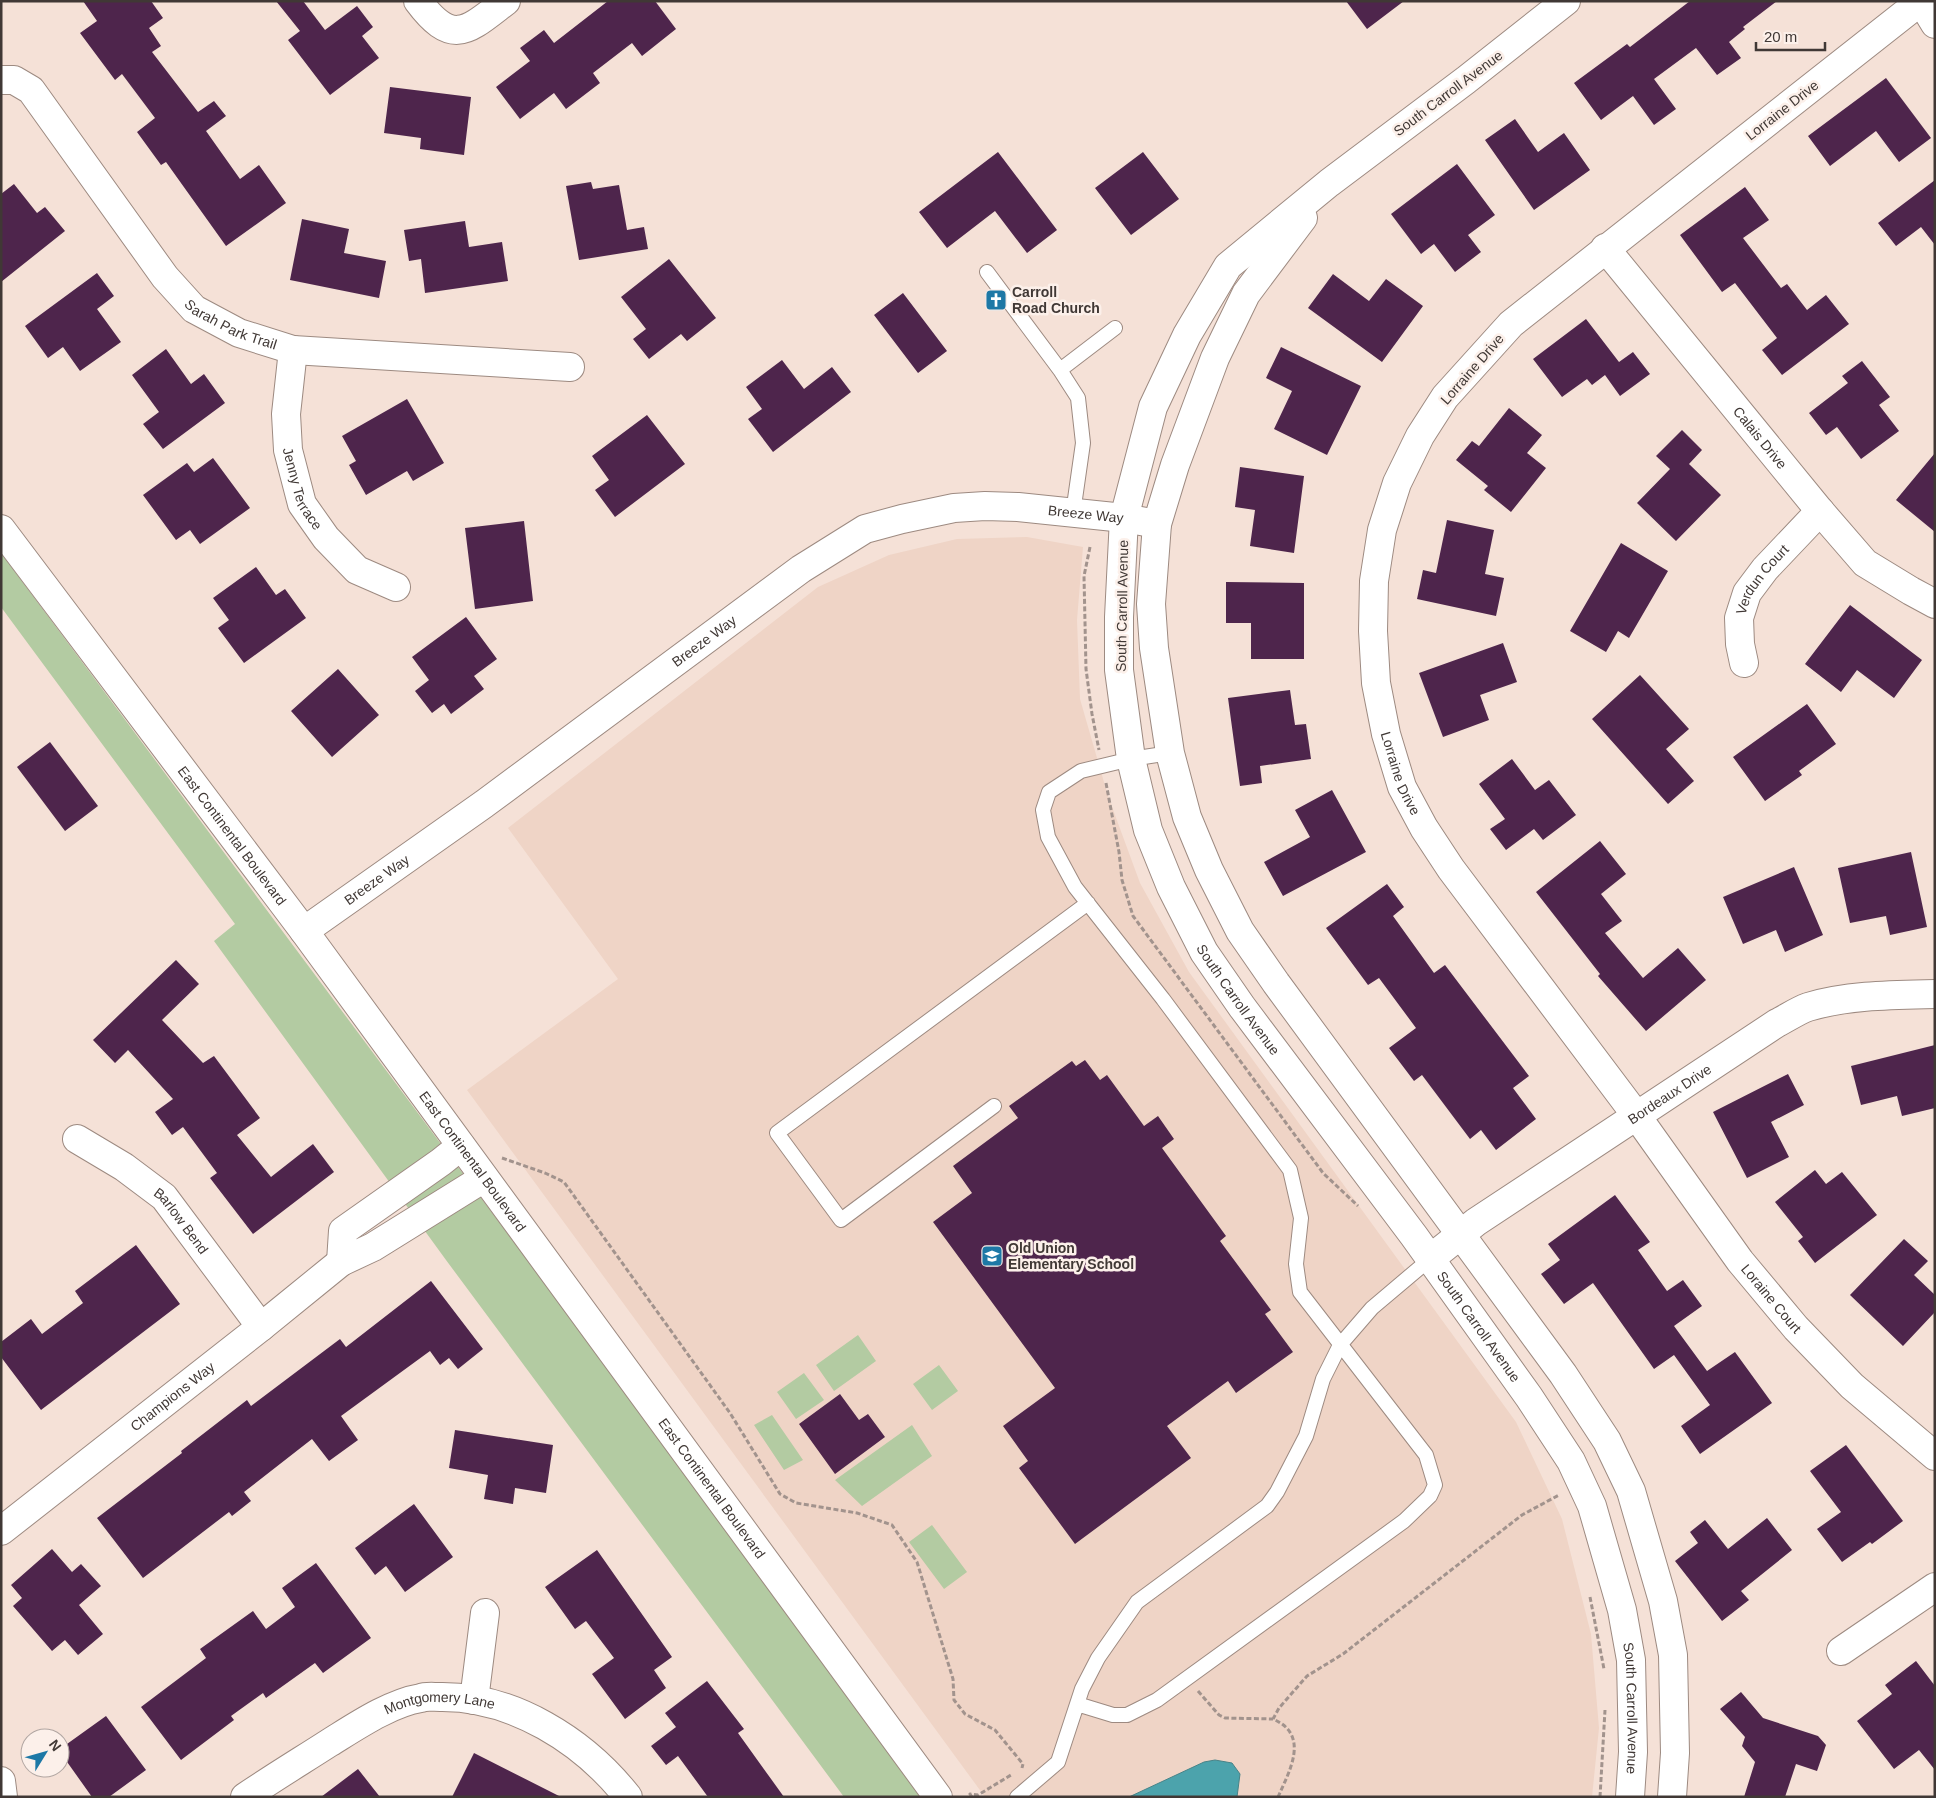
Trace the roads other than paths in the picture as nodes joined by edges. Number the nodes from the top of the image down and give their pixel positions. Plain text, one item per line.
1 (418, 1) edge
2 (506, 1) edge
3 (1566, 1) edge
4 (1921, 1) edge
5 (1935, 24) edge
6 (1, 80) edge
7 (1329, 183) junction
8 (1605, 248) junction
9 (987, 272) dead end
10 (1115, 328) dead end
11 (293, 350) junction
12 (570, 367) dead end
13 (1060, 370) junction
14 (1820, 511) junction
15 (1073, 512) junction
16 (1124, 518) junction
17 (1157, 524) junction
18 (1, 529) edge
19 (396, 588) dead end
20 (1935, 604) edge
21 (1744, 663) dead end
22 (1170, 753) junction
23 (1132, 759) junction
24 (1088, 903) junction
25 (304, 931) junction
26 (1935, 994) edge
27 (994, 1106) dead end
28 (1636, 1115) junction
29 (77, 1139) dead end
30 (461, 1146) junction
31 (491, 1167) junction
32 (1460, 1234) junction
33 (1430, 1259) junction
34 (341, 1262) junction
35 (261, 1327) junction
36 (1340, 1344) junction
37 (1935, 1456) edge
38 (1, 1531) edge
39 (1935, 1587) edge
40 (485, 1613) dead end
41 (1841, 1651) dead end
42 (474, 1700) junction
43 (1078, 1704) junction
44 (1, 1781) edge
45 (276, 1788) edge
46 (3, 1797) edge
47 (246, 1797) edge
48 (628, 1797) edge
49 (938, 1797) edge
50 (1017, 1797) edge
51 (1630, 1797) edge
52 (1672, 1797) edge

1 - 2 street
3 - 7 street, South Carroll Avenue
4 - 5 street
4 - 8 street, Lorraine Drive
6 - 11 street, Sarah Park Trail
7 - 16 street, South Carroll Avenue
7 - 17 street, South Carroll Avenue
8 - 14 street, Calais Drive
8 - 28 street, Lorraine Drive
9 - 13 lane
10 - 13 lane
11 - 12 street, Sarah Park Trail
11 - 19 street, Jenny Terrace
13 - 15 lane
14 - 20 street, Calais Drive
14 - 21 street, Verdun Court
15 - 16 street, Breeze Way
15 - 25 street, Breeze Way
16 - 17 street, Breeze Way
16 - 23 street, South Carroll Avenue
17 - 22 street, South Carroll Avenue
18 - 25 street, East Continental Boulevard
22 - 23 lane
22 - 32 street, South Carroll Avenue
23 - 24 lane
23 - 33 street, South Carroll Avenue
24 - 27 lane
24 - 36 lane
25 - 30 street, East Continental Boulevard
26 - 28 street, Bordeaux Drive
28 - 32 street, Bordeaux Drive
28 - 37 street, Loraine Court
29 - 35 street, Barlow Bend
30 - 31 street, East Continental Boulevard
30 - 34 street
31 - 34 street, Champions Way
31 - 49 street, East Continental Boulevard
32 - 33 street, Bordeaux Drive
32 - 52 street, South Carroll Avenue
33 - 36 lane
33 - 51 street, South Carroll Avenue
34 - 35 street, Champions Way
35 - 38 street, Champions Way
36 - 43 lane
36 - 43 lane
39 - 41 street
40 - 42 street
42 - 45 street, Montgomery Lane
42 - 48 street, Montgomery Lane
43 - 50 lane
44 - 46 street
45 - 47 street, Montgomery Lane

